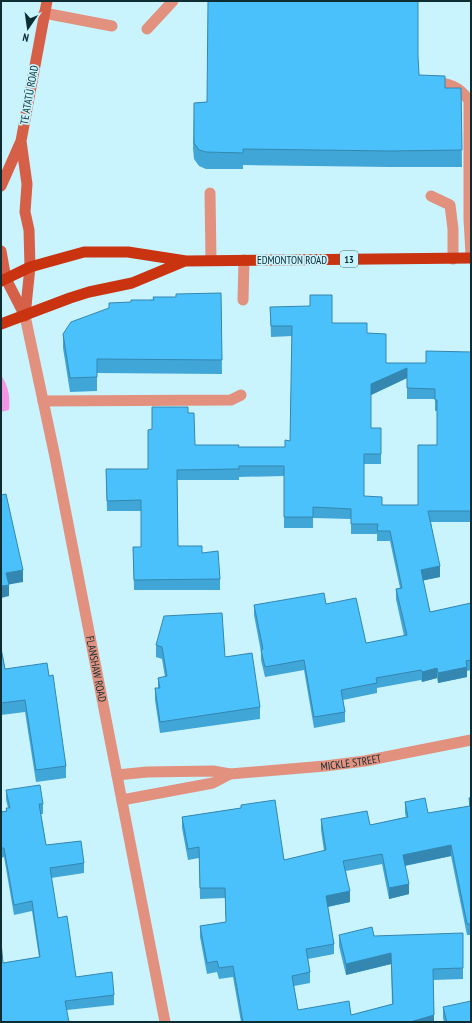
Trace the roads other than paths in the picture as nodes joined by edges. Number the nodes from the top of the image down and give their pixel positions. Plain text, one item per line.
1 (47, 1) edge
2 (173, 1) edge
3 (44, 13) junction
4 (112, 26) dead end
5 (147, 30) dead end
6 (426, 82) edge
7 (20, 141) junction
8 (1, 186) edge
9 (210, 193) dead end
10 (431, 196) dead end
11 (1, 251) edge
12 (471, 254) edge
13 (453, 258) junction
14 (471, 258) edge
15 (211, 260) junction
16 (244, 260) junction
17 (186, 261) junction
18 (30, 267) junction
19 (3, 280) edge
20 (243, 300) dead end
21 (25, 316) junction
22 (1, 324) edge
23 (242, 395) dead end
24 (43, 401) junction
25 (471, 740) edge
26 (117, 774) junction
27 (230, 774) junction
28 (122, 800) junction
29 (165, 1022) edge

1 - 3 main road, TE ATATŪ ROAD
2 - 5 street
3 - 4 street
3 - 7 main road, TE ATATŪ ROAD
6 - 12 street
7 - 8 main road, TE ATATŪ ROAD
7 - 18 main road, TE ATATŪ ROAD
9 - 15 street
10 - 13 street
11 - 19 main road
13 - 14 main road, EDMONTON ROAD / 13
13 - 16 main road, EDMONTON ROAD / 13
15 - 16 main road, EDMONTON ROAD / 13
15 - 17 main road, EDMONTON ROAD / 13
16 - 20 street
17 - 18 main road, EDMONTON ROAD / 13
17 - 21 main road, EDMONTON ROAD / 13
18 - 19 main road, 13
18 - 21 main road, TE ATATŪ ROAD
19 - 21 main road
21 - 22 main road, 13
21 - 24 street, FLANSHAW ROAD
23 - 24 street
24 - 26 street, FLANSHAW ROAD
25 - 27 street, MICKLE STREET
26 - 27 street, MICKLE STREET
26 - 28 street, FLANSHAW ROAD
27 - 28 street, MICKLE STREET
28 - 29 street, FLANSHAW ROAD

